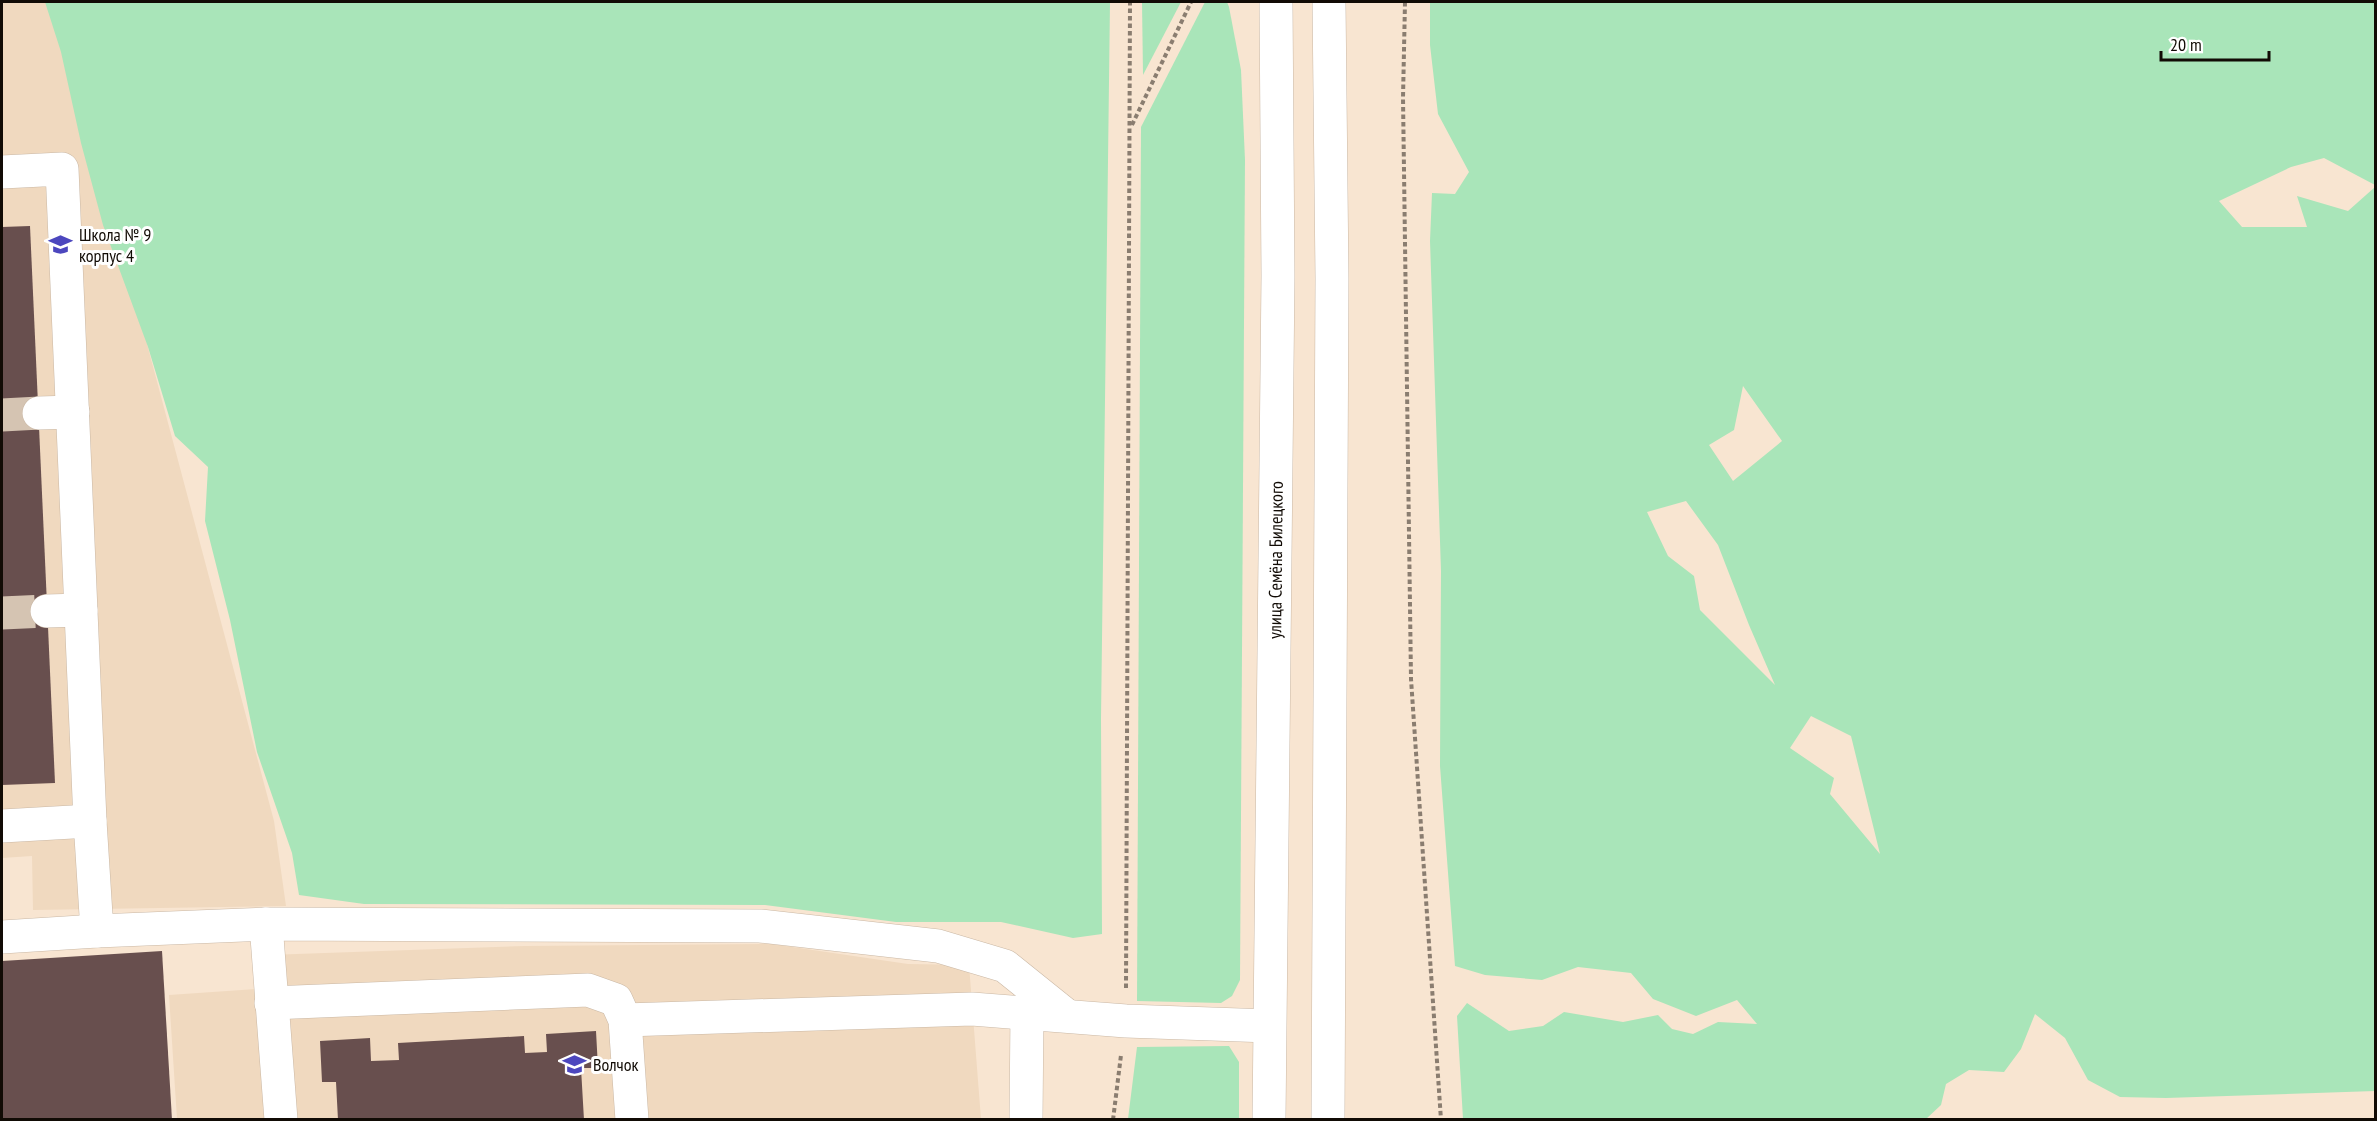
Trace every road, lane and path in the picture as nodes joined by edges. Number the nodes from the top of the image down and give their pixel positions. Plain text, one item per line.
1 (1130, 2) edge
2 (1191, 2) edge
3 (1275, 2) edge
4 (1329, 2) edge
5 (1405, 2) edge
6 (1131, 128) junction
7 (2, 172) edge
8 (73, 412) junction
9 (39, 413) tunnel mouth
10 (81, 610) junction
11 (47, 611) tunnel mouth
12 (90, 821) junction
13 (2, 826) edge
14 (266, 924) junction
15 (97, 931) junction
16 (2, 937) edge
17 (271, 1003) junction
18 (1027, 1012) junction
19 (1066, 1015) junction
20 (625, 1020) junction
21 (1125, 1021) junction
22 (1269, 1026) junction
23 (280, 1119) edge
24 (632, 1119) edge
25 (1026, 1119) edge
26 (1113, 1119) edge
27 (1269, 1119) edge
28 (1328, 1119) edge
29 (1441, 1119) edge

1 - 6 path
2 - 6 path
3 - 22 main road, улица Семёна Билецкого
4 - 28 main road
5 - 29 path
6 - 21 path
7 - 8 main road
8 - 9 main road
8 - 10 main road
10 - 11 main road
10 - 12 main road
12 - 13 main road
12 - 15 main road
14 - 15 main road
14 - 17 main road
14 - 19 main road
15 - 16 main road
17 - 20 main road
17 - 23 main road
18 - 19 main road
18 - 20 main road
18 - 25 main road
19 - 21 main road
20 - 24 main road
21 - 22 main road
21 - 26 path
22 - 27 main road, улица Семёна Билецкого

